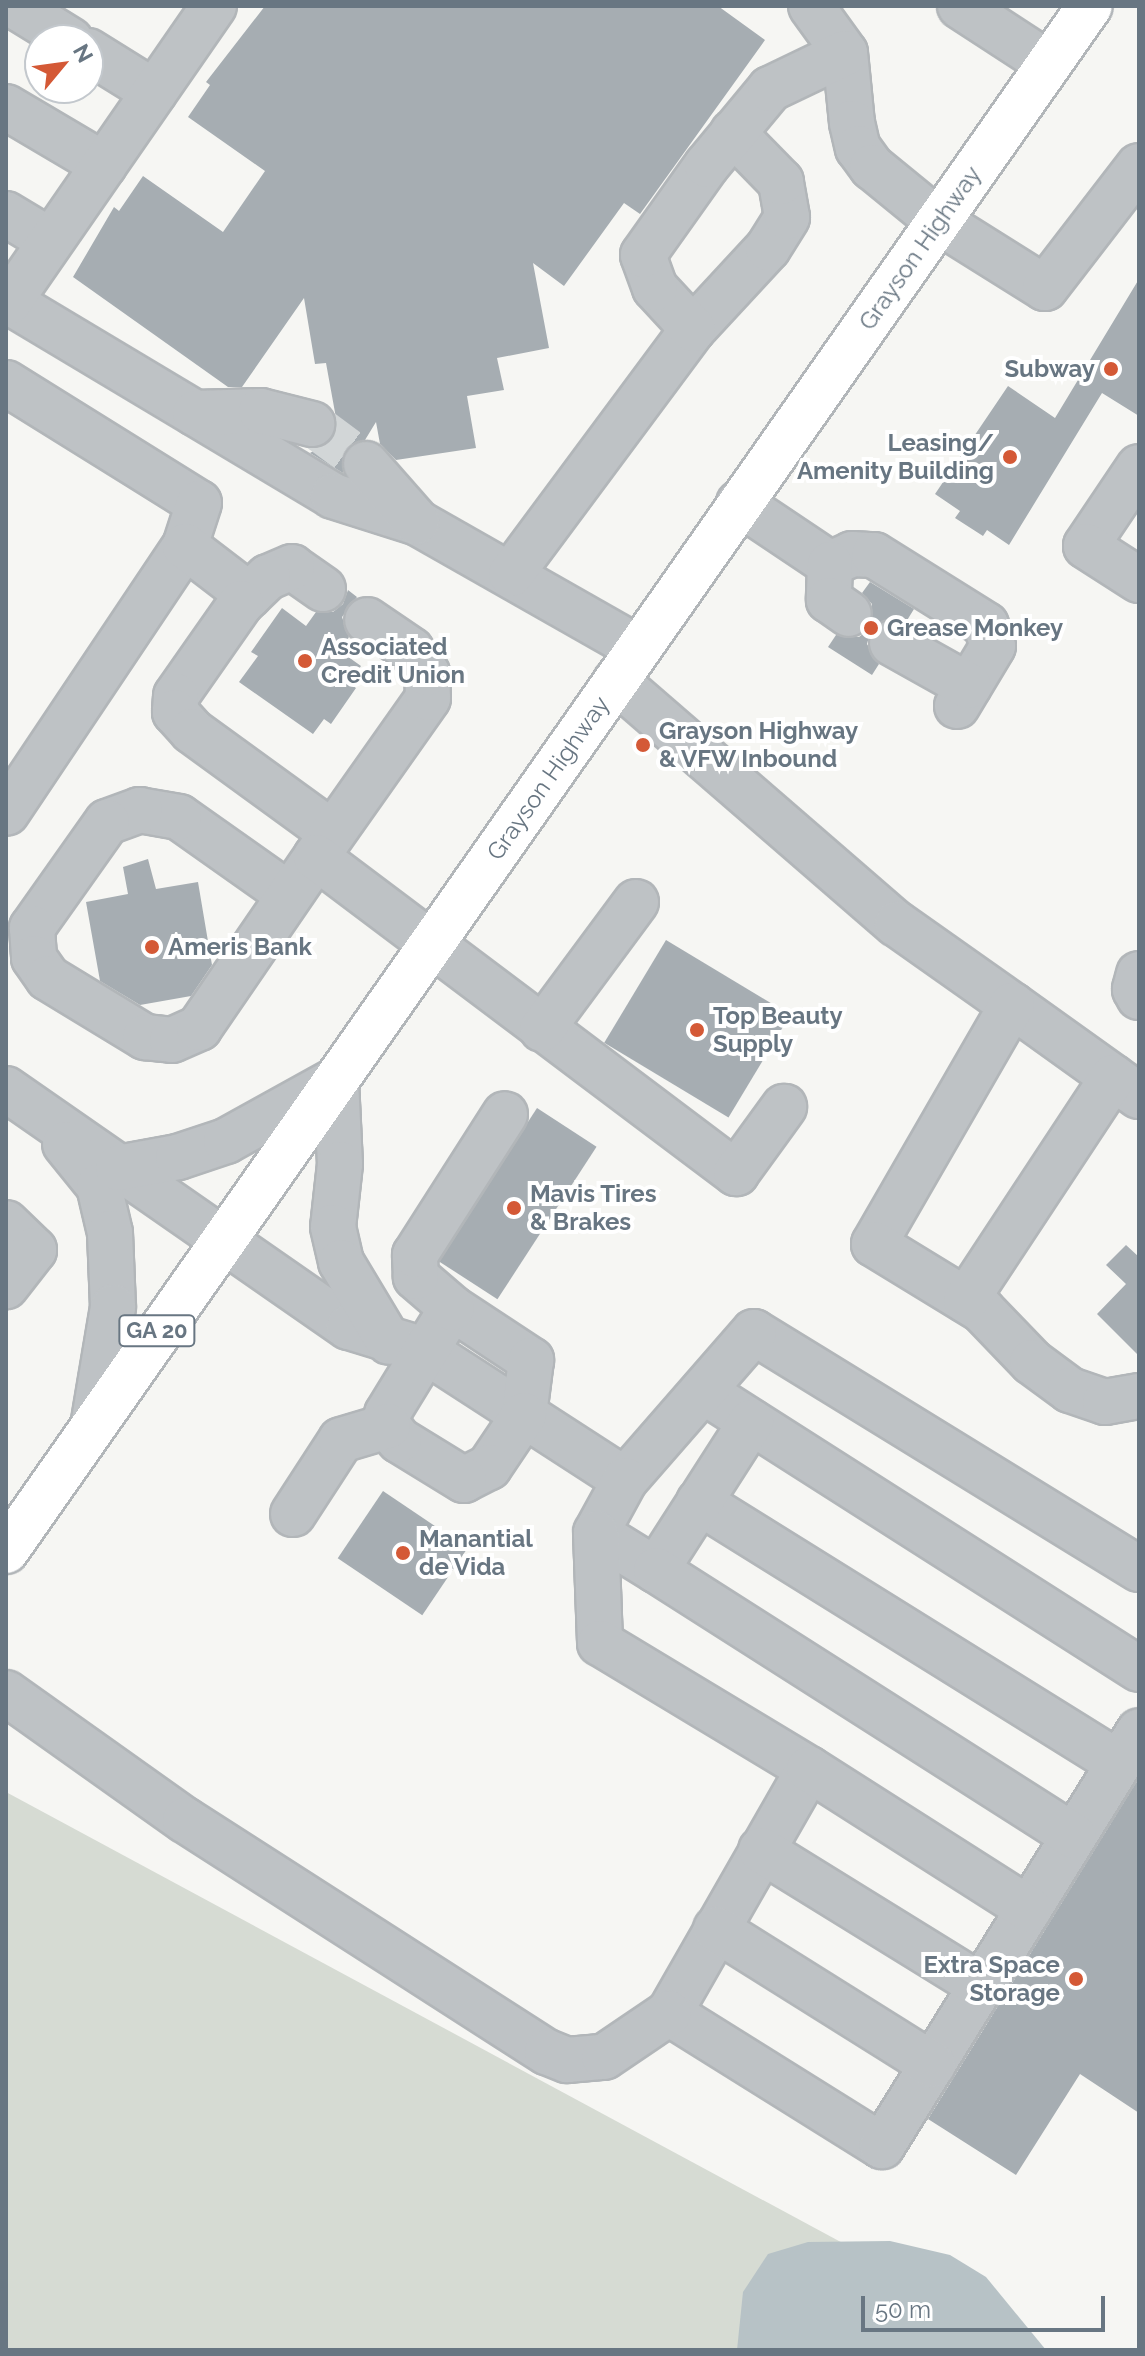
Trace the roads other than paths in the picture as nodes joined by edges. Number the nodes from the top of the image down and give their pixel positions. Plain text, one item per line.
1 (15, 6) edge
2 (214, 6) edge
3 (811, 6) edge
4 (960, 6) edge
5 (1090, 6) edge
6 (44, 24) edge
7 (845, 53) junction
8 (104, 61) edge
9 (1049, 64) junction
10 (154, 92) junction
11 (6, 107) edge
12 (733, 133) junction
13 (104, 165) junction
14 (1139, 166) edge
15 (6, 214) edge
16 (938, 221) junction
17 (51, 241) junction
18 (7, 301) edge
19 (693, 329) junction
20 (6, 383) edge
21 (195, 413) junction
22 (312, 424) tunnel mouth
23 (366, 464) tunnel mouth
24 (1139, 467) edge
25 (739, 503) junction
26 (418, 523) junction
27 (185, 546) junction
28 (830, 564) junction
29 (511, 574) junction
30 (1139, 580) edge
31 (323, 589) dead end
32 (249, 595) junction
33 (849, 614) dead end
34 (367, 620) dead end
35 (892, 643) dead end
36 (627, 664) junction
37 (6, 813) edge
38 (324, 845) junction
39 (288, 894) junction
40 (636, 902) dead end
41 (434, 941) junction
42 (20, 949) edge
43 (1139, 974) edge
44 (1139, 997) edge
45 (1012, 1005) junction
46 (542, 1029) junction
47 (336, 1080) junction
48 (1126, 1086) edge
49 (22, 1100) edge
50 (784, 1107) dead end
51 (505, 1114) dead end
52 (118, 1168) junction
53 (6, 1223) edge
54 (220, 1241) junction
55 (6, 1286) edge
56 (966, 1300) junction
57 (452, 1308) junction
58 (406, 1346) junction
59 (703, 1391) junction
60 (1139, 1396) edge
61 (524, 1415) junction
62 (94, 1421) junction
63 (751, 1422) junction
64 (388, 1426) junction
65 (625, 1480) junction
66 (699, 1502) junction
67 (293, 1514) dead end
68 (13, 1523) edge
69 (596, 1533) junction
70 (1139, 1569) edge
71 (656, 1570) junction
72 (1139, 1669) edge
73 (6, 1693) edge
74 (1129, 1747) edge
75 (809, 1769) junction
76 (1074, 1836) junction
77 (761, 1850) junction
78 (1029, 1909) junction
79 (716, 1929) junction
80 (981, 1986) junction
81 (669, 2013) junction
82 (933, 2065) junction

1 - 6 street
2 - 10 street
3 - 7 street
4 - 9 street
5 - 9 main road, Grayson Highway / GA 20
7 - 12 street
7 - 16 street
8 - 10 street
9 - 16 main road, Grayson Highway / GA 20
10 - 13 street
11 - 13 street
12 - 19 street
12 - 19 street
13 - 17 street
14 - 16 street
15 - 17 street
16 - 25 main road, Grayson Highway / GA 20
17 - 18 street
18 - 21 street
19 - 29 street
20 - 27 street
21 - 22 street
21 - 26 street
23 - 26 street
24 - 30 street
25 - 28 street
25 - 36 main road, Grayson Highway / GA 20
26 - 29 street
27 - 32 street
27 - 37 street
28 - 33 street
28 - 35 street
29 - 36 street
31 - 32 street
32 - 38 street
34 - 38 street
36 - 41 main road, Grayson Highway / GA 20
36 - 45 street
38 - 39 street
38 - 41 street
39 - 42 street
39 - 42 street
40 - 46 street
41 - 46 street
41 - 47 main road, Grayson Highway / GA 20
43 - 44 street
45 - 48 street
45 - 56 street
46 - 50 street
47 - 52 street
47 - 54 main road, Grayson Highway / GA 20
47 - 58 street
48 - 56 street
49 - 52 street
49 - 62 street
51 - 57 street
52 - 54 street
53 - 55 street
54 - 58 street
54 - 62 main road, Grayson Highway / GA 20
56 - 60 street
57 - 58 street
57 - 61 street
58 - 61 street
58 - 64 street
59 - 63 street
59 - 65 street
59 - 70 street
61 - 64 street
61 - 65 street
62 - 68 main road, Grayson Highway / GA 20
63 - 66 street
63 - 72 street
64 - 67 street
65 - 69 street
66 - 71 street
66 - 74 street
69 - 71 street
69 - 75 street
71 - 76 street
73 - 81 street
74 - 76 street
75 - 77 street
75 - 78 street
76 - 78 street
77 - 79 street
77 - 80 street
78 - 80 street
79 - 81 street
79 - 82 street
80 - 82 street
81 - 82 street

